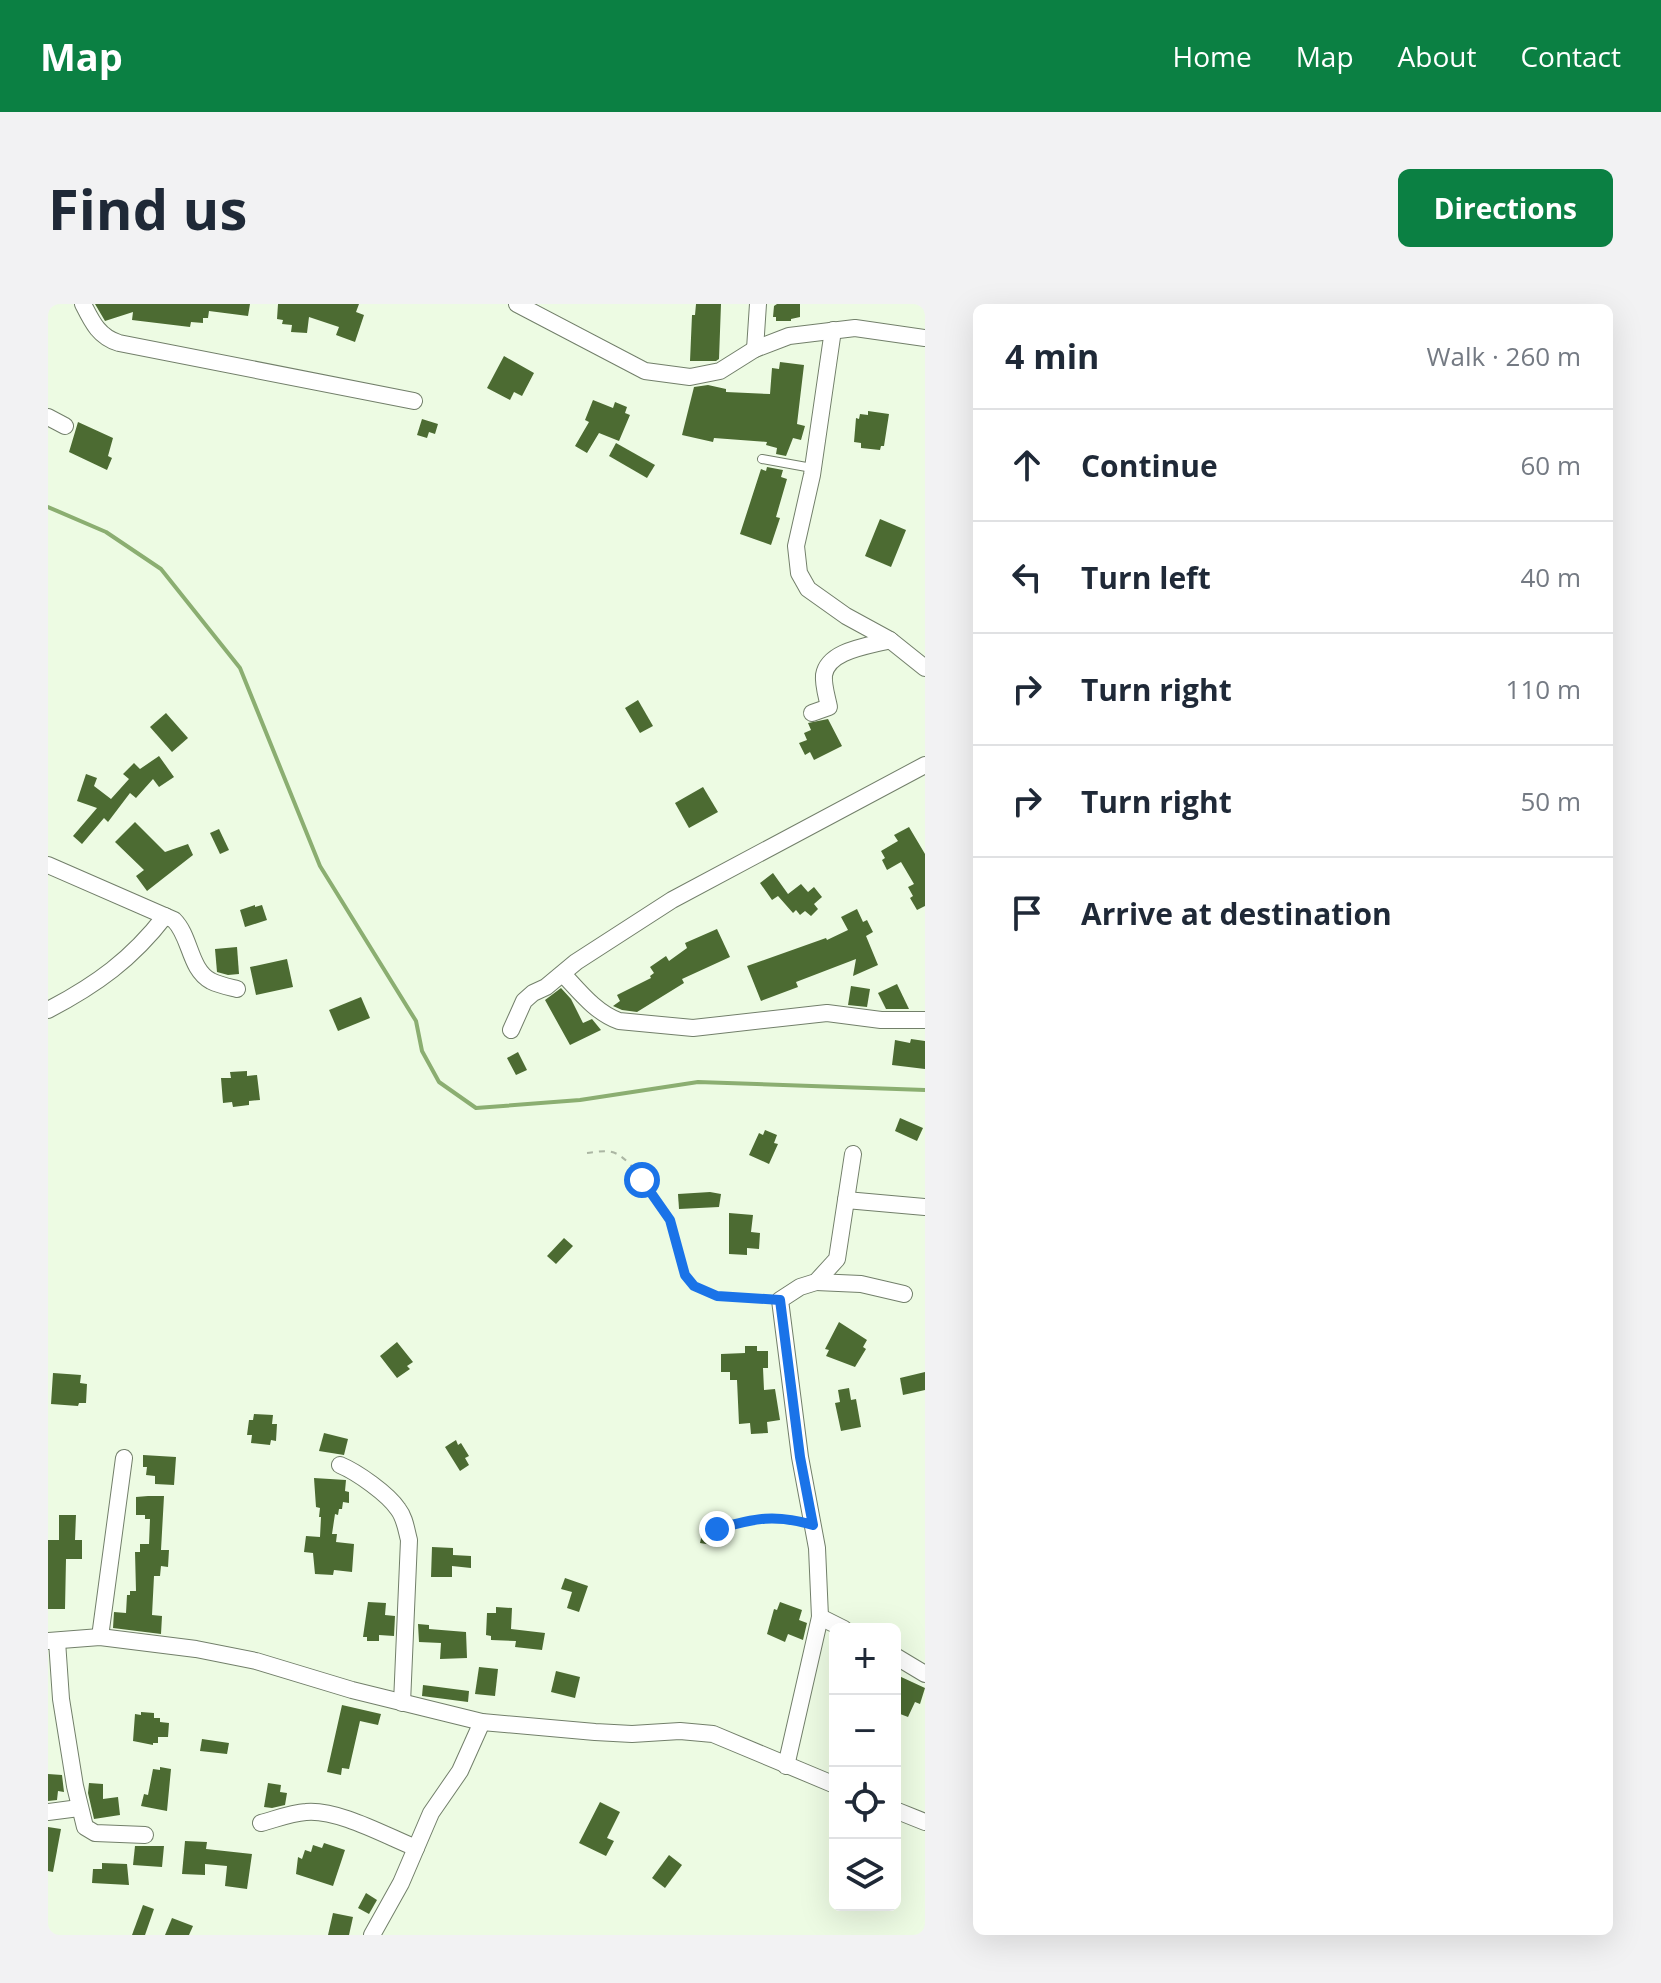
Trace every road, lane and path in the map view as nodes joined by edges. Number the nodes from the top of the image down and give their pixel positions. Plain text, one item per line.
1 (83, 304) edge
2 (517, 304) edge
3 (758, 304) edge
4 (833, 330) junction
5 (925, 338) edge
6 (755, 349) junction
7 (414, 401) dead end
8 (48, 417) edge
9 (65, 426) dead end
10 (762, 459) dead end
11 (813, 468) junction
12 (890, 640) junction
13 (925, 668) edge
14 (812, 713) dead end
15 (925, 765) edge
16 (48, 865) edge
17 (165, 916) junction
18 (563, 974) junction
19 (237, 989) dead end
20 (48, 1010) edge
21 (925, 1020) edge
22 (511, 1030) dead end
23 (587, 1153) dead end
24 (853, 1154) dead end
25 (846, 1200) junction
26 (925, 1207) edge
27 (816, 1282) junction
28 (904, 1294) dead end
29 (780, 1300) junction
30 (124, 1458) dead end
31 (340, 1465) dead end
32 (813, 1525) junction
33 (717, 1529) dead end
34 (820, 1617) junction
35 (832, 1623) edge
36 (100, 1637) junction
37 (52, 1641) edge
38 (901, 1660) edge
39 (925, 1674) edge
40 (402, 1703) junction
41 (482, 1722) junction
42 (786, 1766) junction
43 (829, 1783) edge
44 (79, 1808) junction
45 (48, 1812) edge
46 (901, 1812) edge
47 (925, 1822) edge
48 (261, 1823) dead end
49 (145, 1835) dead end
50 (416, 1848) junction
51 (372, 1935) edge

1 - 7 street
2 - 6 street
3 - 6 street
4 - 5 street
4 - 6 street
4 - 11 street
8 - 9 street
10 - 11 lane
11 - 12 street
12 - 13 street
12 - 14 street
15 - 18 street
16 - 17 street
17 - 19 street
17 - 20 street
18 - 21 street
18 - 22 street
23 - 29 path
24 - 25 street
25 - 26 street
25 - 27 street
27 - 28 street
27 - 29 street
29 - 32 street
30 - 36 street
31 - 40 street
32 - 33 path
32 - 34 street
34 - 35 street
34 - 42 street
36 - 37 street
36 - 40 street
37 - 44 street
38 - 39 street
40 - 41 street
41 - 42 street
41 - 50 street
42 - 43 street
44 - 45 street
44 - 49 street
46 - 47 street
48 - 50 street
50 - 51 street

